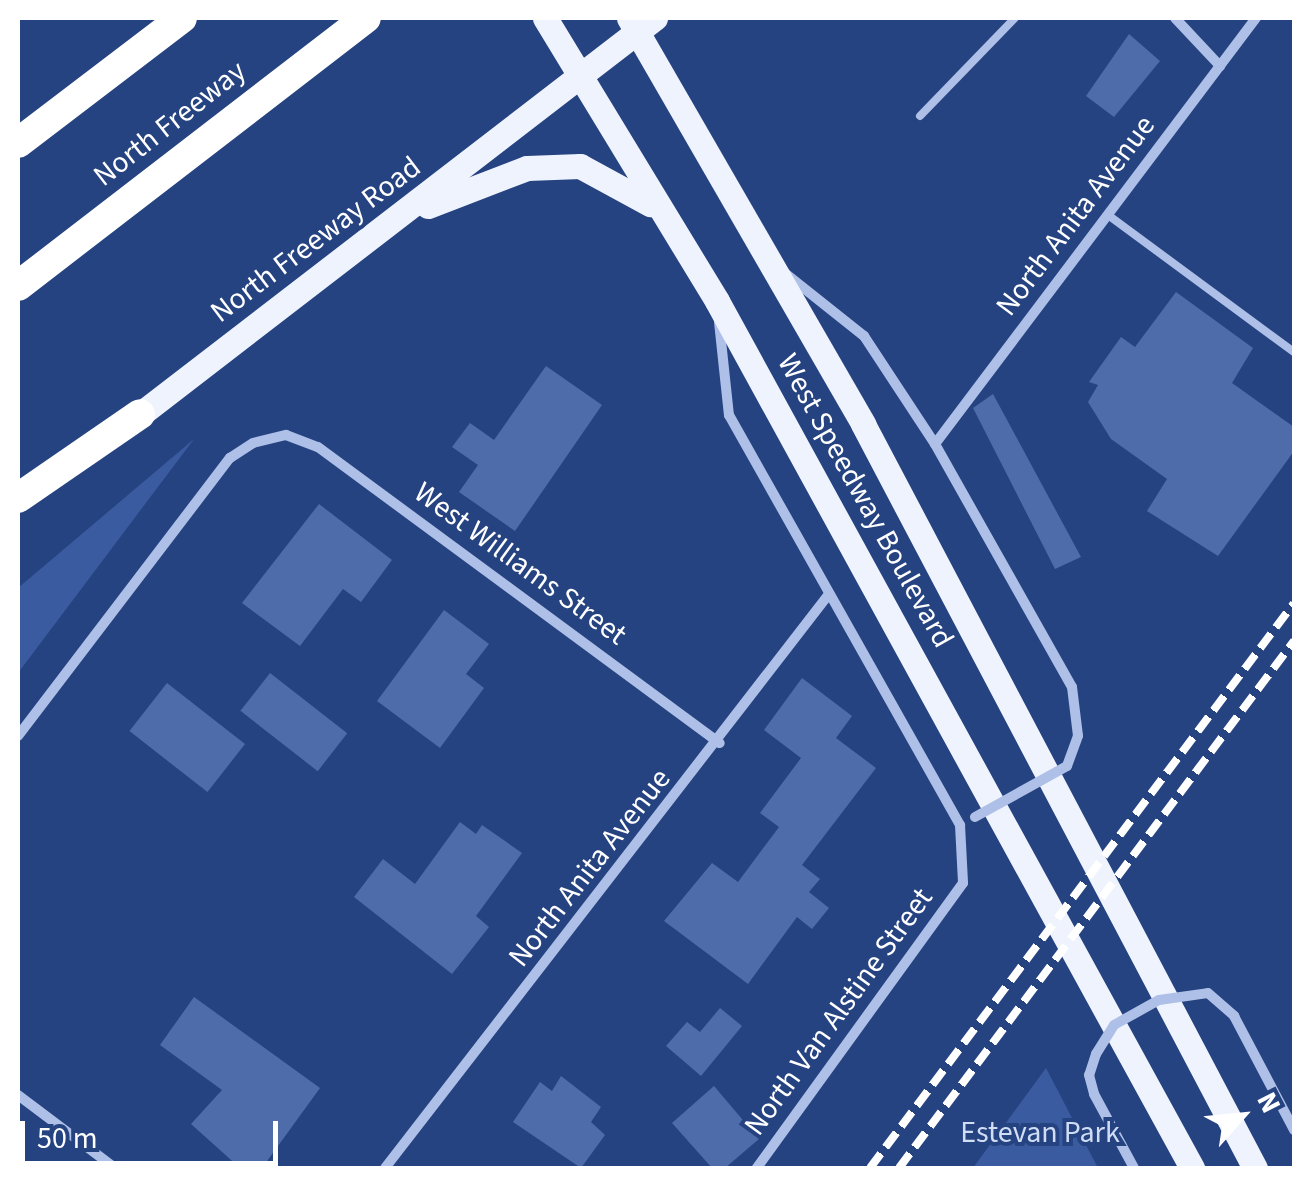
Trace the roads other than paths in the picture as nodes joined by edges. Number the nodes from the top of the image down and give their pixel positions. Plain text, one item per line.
1 (182, 18) edge
2 (366, 18) edge
3 (544, 18) edge
4 (1015, 18) edge
5 (1176, 18) edge
6 (1256, 18) edge
7 (640, 22) edge
8 (1220, 66) junction
9 (579, 76) junction
10 (920, 116) dead end
11 (18, 143) edge
12 (1108, 215) junction
13 (401, 216) junction
14 (666, 216) junction
15 (774, 265) junction
16 (18, 286) edge
17 (717, 301) junction
18 (1294, 352) edge
19 (140, 414) junction
20 (935, 444) junction
21 (18, 498) edge
22 (18, 516) edge
23 (829, 594) junction
24 (18, 736) edge
25 (720, 743) junction
26 (960, 825) junction
27 (18, 1095) edge
28 (1294, 1130) edge
29 (115, 1168) edge
30 (384, 1168) edge
31 (757, 1168) edge
32 (1134, 1168) edge
33 (1192, 1168) edge
34 (1255, 1168) edge

1 - 11 highway
2 - 16 highway, North Freeway
3 - 9 main road, West Speedway Boulevard
4 - 10 lane
5 - 8 street
6 - 8 street, North Anita Avenue
7 - 9 main road, North Freeway Road
7 - 15 main road, West Speedway Boulevard
8 - 12 street, North Anita Avenue
9 - 13 main road, North Freeway Road
9 - 14 main road, West Speedway Boulevard
12 - 18 lane
12 - 20 street, North Anita Avenue
13 - 14 main road
13 - 19 main road, North Freeway Road
14 - 17 main road, West Speedway Boulevard
15 - 20 street
15 - 34 main road, West Speedway Boulevard
17 - 23 street
17 - 33 main road, West Speedway Boulevard
19 - 21 highway
19 - 22 main road, North Freeway Road
20 - 26 street, bridge
23 - 25 street, North Anita Avenue
23 - 26 street
24 - 25 street, West Williams Street
25 - 30 street, North Anita Avenue
26 - 31 street, North Van Alstine Street
27 - 29 street
28 - 32 street, bridge

